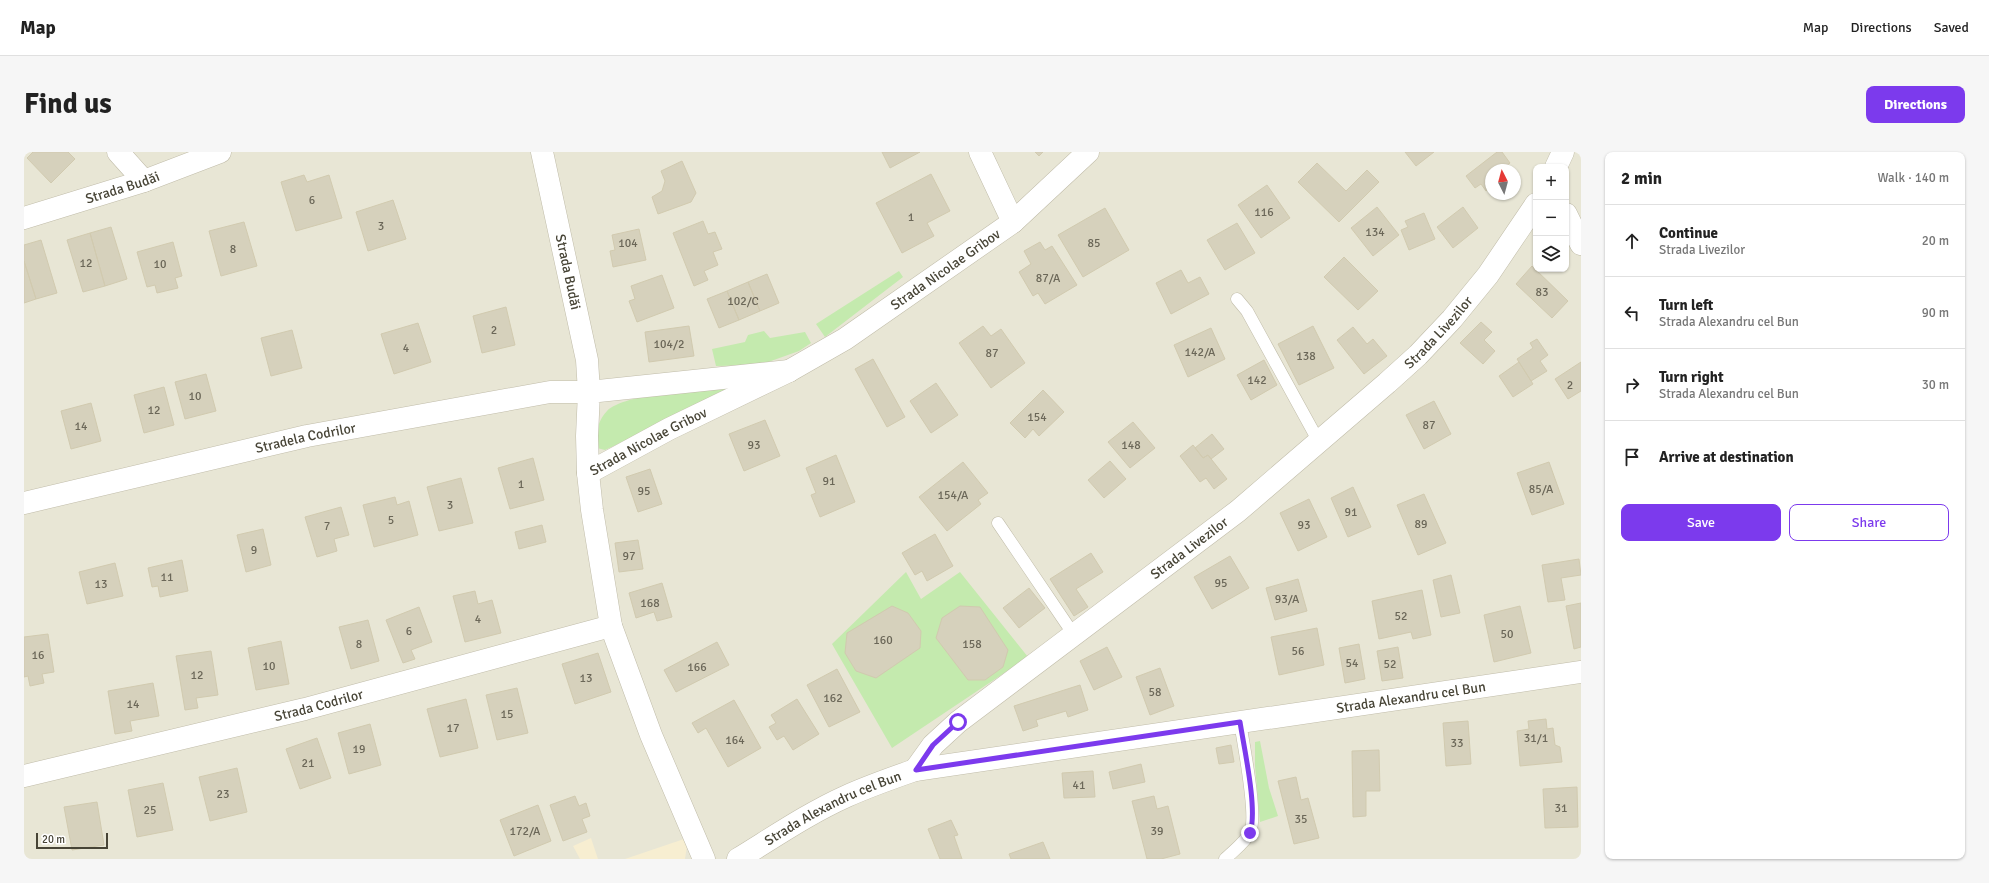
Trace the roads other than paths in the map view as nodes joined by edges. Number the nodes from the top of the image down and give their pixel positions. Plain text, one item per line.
1 (118, 152) edge
2 (220, 152) edge
3 (542, 152) edge
4 (980, 152) edge
5 (1088, 152) edge
6 (1563, 152) edge
7 (1557, 164) edge
8 (144, 181) junction
9 (1533, 208) edge
10 (24, 218) edge
11 (1569, 220) edge
12 (1013, 222) junction
13 (1581, 244) edge
14 (1237, 299) dead end
15 (789, 371) junction
16 (589, 392) junction
17 (1319, 442) junction
18 (588, 473) junction
19 (24, 503) edge
20 (998, 523) dead end
21 (611, 626) junction
22 (1074, 635) junction
23 (1581, 672) edge
24 (1240, 722) junction
25 (916, 770) junction
26 (24, 776) edge
27 (704, 859) edge
28 (738, 859) edge
29 (1225, 859) edge

1 - 8 street
2 - 8 street, Strada Budăi
3 - 16 street, Strada Budăi
4 - 12 street
5 - 12 street, Strada Nicolae Gribov
6 - 7 street
8 - 10 street, Strada Budăi
9 - 17 street, Strada Livezilor
11 - 13 street
12 - 15 street, Strada Nicolae Gribov
14 - 17 lane
15 - 16 street, Strada Nicolae Gribov
15 - 18 street, Strada Nicolae Gribov
16 - 18 street, Strada Nicolae Gribov
16 - 19 street, Stradela Codrilor
17 - 22 street, Strada Livezilor
18 - 21 street
20 - 22 lane
21 - 26 street, Strada Codrilor
21 - 27 street
22 - 25 street, Strada Livezilor
23 - 24 street, Strada Alexandru cel Bun
24 - 25 street, Strada Alexandru cel Bun
24 - 29 lane
25 - 28 street, Strada Alexandru cel Bun

